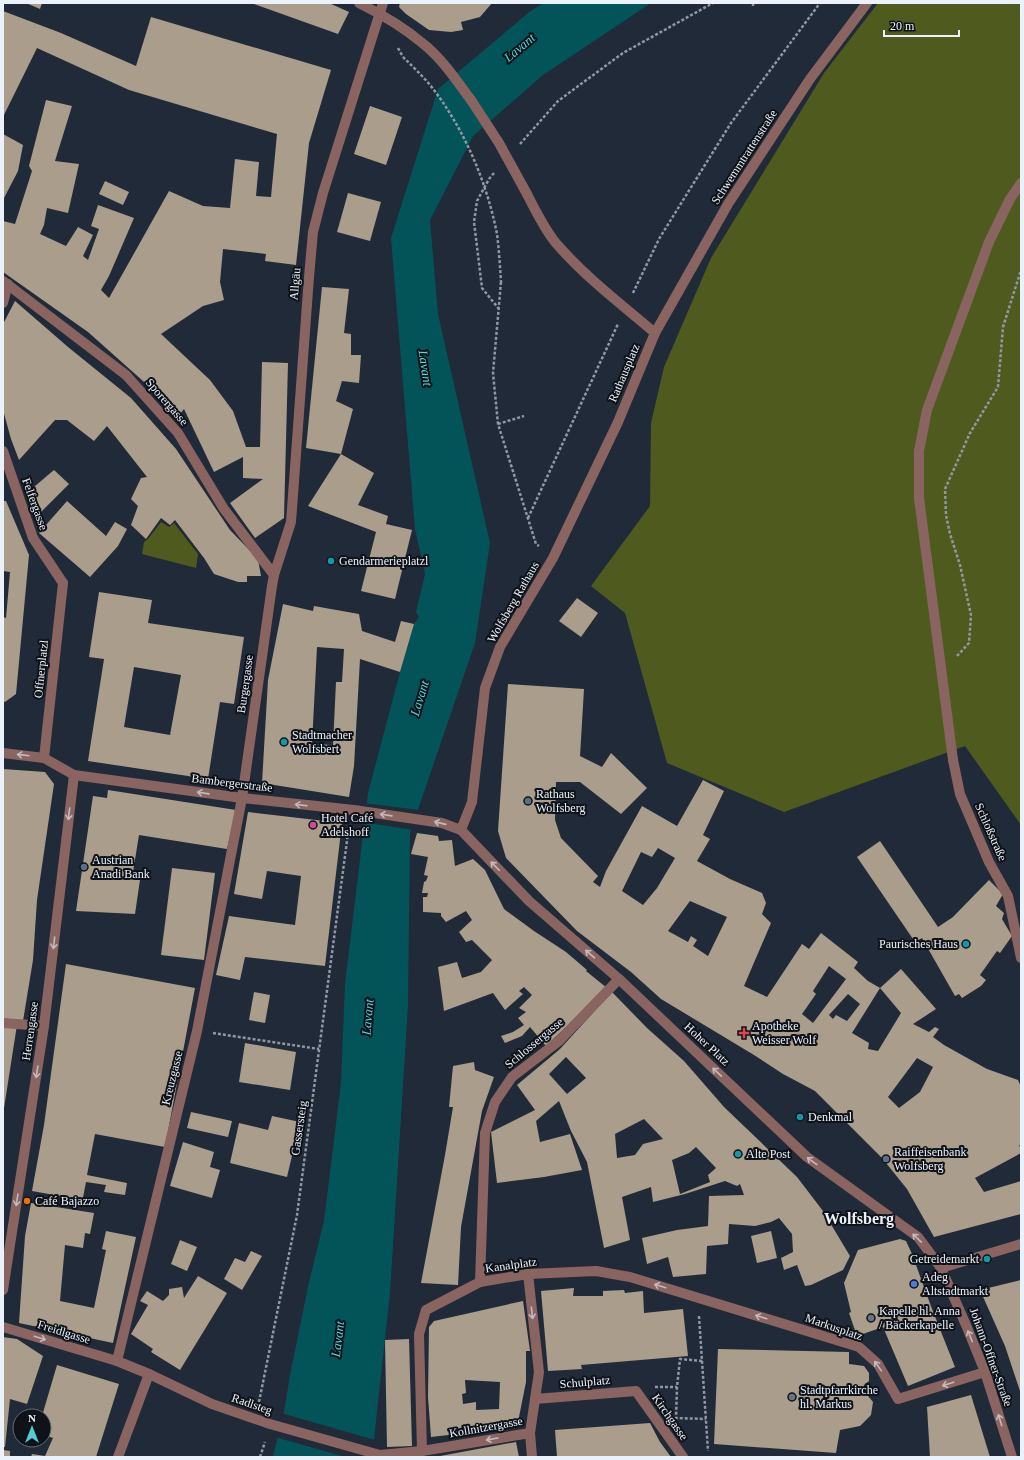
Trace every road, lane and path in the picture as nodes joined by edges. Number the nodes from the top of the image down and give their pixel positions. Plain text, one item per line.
1 (359, 3) edge
2 (383, 3) edge
3 (713, 3) edge
4 (820, 3) edge
5 (867, 3) edge
6 (380, 13) junction
7 (403, 57) dead end
8 (518, 146) dead end
9 (499, 168) dead end
10 (1021, 183) edge
11 (1021, 270) edge
12 (5, 283) edge
13 (3, 303) edge
14 (626, 308) junction
15 (499, 309) junction
16 (655, 333) junction
17 (524, 416) dead end
18 (618, 422) joint
19 (498, 424) junction
20 (3, 451) edge
21 (528, 518) junction
22 (553, 558) junction
23 (274, 575) junction
24 (63, 583) joint
25 (955, 658) dead end
26 (3, 753) edge
27 (44, 758) junction
28 (74, 775) junction
29 (242, 798) junction
30 (461, 830) junction
31 (348, 839) dead end
32 (1021, 958) edge
33 (619, 979) junction
34 (3, 1023) edge
35 (44, 1026) junction
36 (197, 1031) junction
37 (319, 1050) junction
38 (1021, 1244) edge
39 (941, 1268) junction
40 (528, 1274) junction
41 (480, 1282) junction
42 (3, 1290) edge
43 (698, 1298) junction
44 (3, 1327) edge
45 (702, 1361) junction
46 (117, 1362) junction
47 (985, 1372) junction
48 (149, 1374) junction
49 (656, 1387) dead end
50 (677, 1387) junction
51 (636, 1391) joint
52 (535, 1399) junction
53 (256, 1418) junction
54 (706, 1420) junction
55 (530, 1433) junction
56 (422, 1451) junction
57 (708, 1451) dead end
58 (380, 1454) joint
59 (118, 1457) edge
60 (532, 1457) edge
61 (683, 1457) edge
62 (1012, 1457) edge

1 - 6 street
2 - 6 street, Allgäu
3 - 8 path
4 - 14 path
5 - 16 street, Schwemmtrattenstraße
6 - 14 street, bridge
6 - 23 street, Allgäu
7 - 15 path, bridge
9 - 15 path
10 - 32 street, Schloßstraße
11 - 25 path
12 - 13 street
12 - 23 street, Sporergasse
14 - 16 street
14 - 21 path
15 - 19 path
16 - 18 street, Rathausplatz
17 - 19 path
18 - 22 street, Wolfsberg Rathaus
19 - 21 path
20 - 24 street, Felfergasse
21 - 22 path
22 - 30 street, Wolfsberg Rathaus
23 - 29 street, Burgergasse
24 - 27 street, Offnerplatzl
27 -> 26 street, Bambergerstraße
27 - 28 street, Bambergerstraße
29 -> 28 street, Bambergerstraße
28 -> 35 street, Herrengasse
30 -> 29 street, Bambergerstraße
29 - 36 street, Kreuzgasse
33 -> 30 street, Hoher Platz
31 - 37 path, Gassersteig
39 -> 33 street, Hoher Platz
33 - 41 street, Schlossergasse
34 - 35 street
35 -> 42 street, Herrengasse
36 - 37 path
36 - 46 street, Kreuzgasse
37 - 53 path, Gassersteig
38 - 39 street
47 -> 39 street, Johann-Offner-Straße
40 - 41 street, Kanalplatz
43 -> 40 street, Kanalplatz
40 -> 52 street, Kollnitzergasse
41 - 56 street, Kanalplatz
43 - 45 path
47 -> 43 street, Markusplatz
44 -> 46 street, Freidlgasse
45 - 50 path
45 - 54 path
46 - 48 street, Radlsteg
62 -> 47 street, Johann-Offner-Straße
48 - 53 street, Radlsteg
48 - 59 street
49 - 50 path
50 - 54 path
51 - 52 street, Schulplatz
51 - 61 street, Kirchgasse
52 - 55 street, Kollnitzergasse
53 - 58 street, Radlsteg
54 - 57 path
55 -> 56 street, Kollnitzergasse
55 - 60 street
56 - 58 street, Kollnitzergasse

